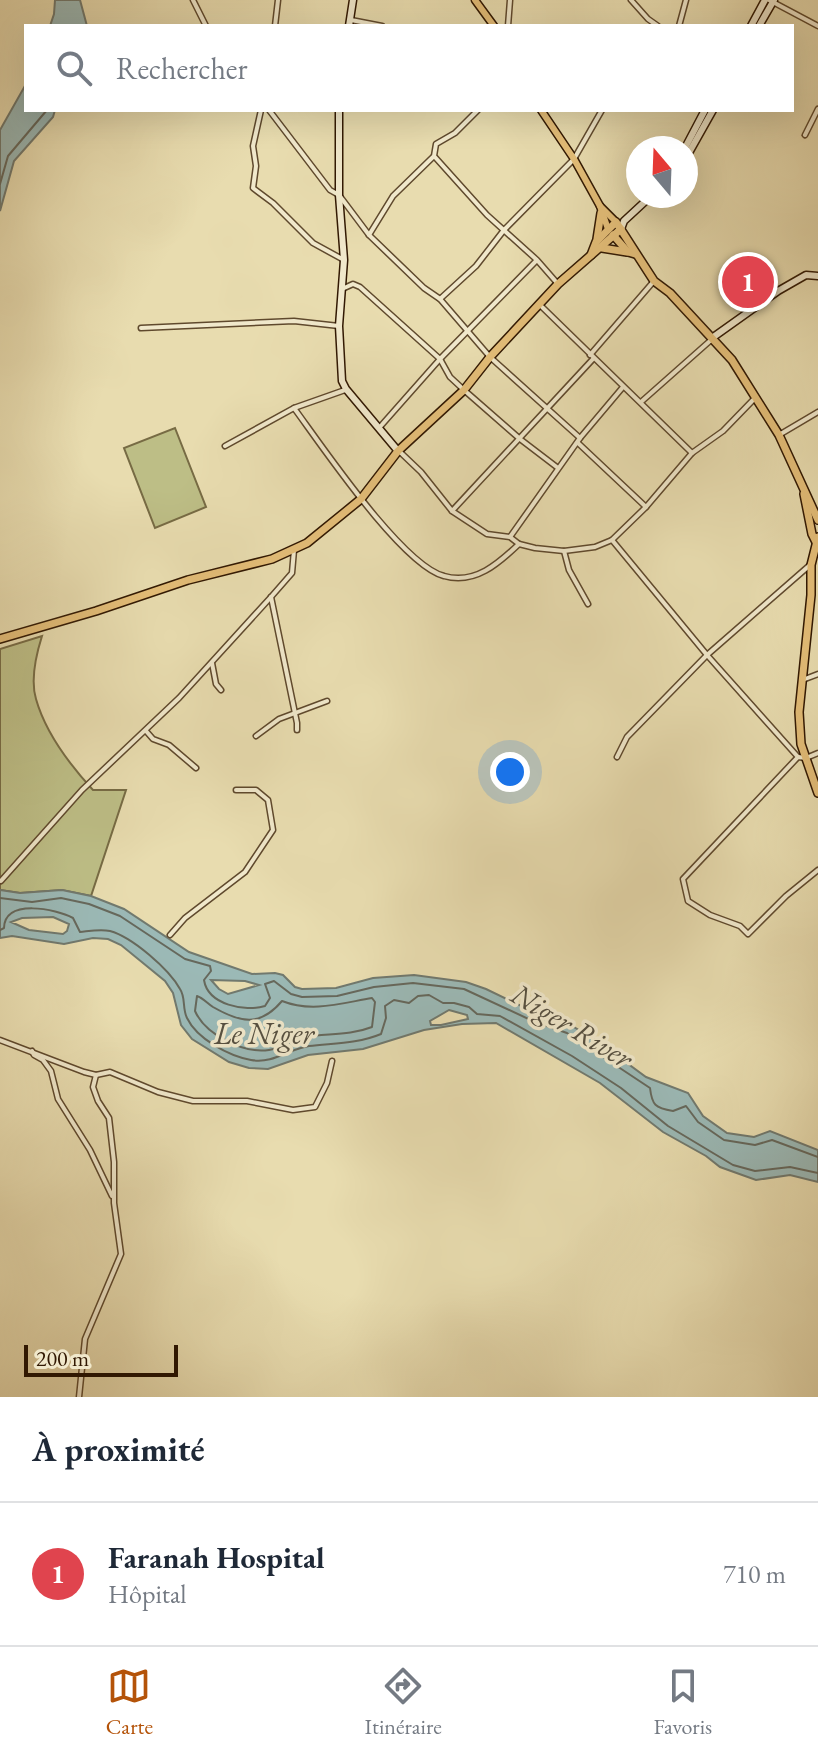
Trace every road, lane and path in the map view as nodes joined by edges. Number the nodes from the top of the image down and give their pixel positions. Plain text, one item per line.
1 (193, 0) edge
2 (278, 0) edge
3 (353, 0) edge
4 (475, 0) edge
5 (510, 0) edge
6 (631, 0) edge
7 (686, 0) edge
8 (770, 0) edge
9 (350, 23) edge
10 (205, 24) edge
11 (275, 24) edge
12 (493, 24) edge
13 (508, 24) edge
14 (655, 24) edge
15 (680, 24) edge
16 (752, 24) edge
17 (760, 24) edge
18 (818, 26) edge
19 (818, 109) edge
20 (261, 112) edge
21 (271, 112) edge
22 (339, 112) edge
23 (476, 112) edge
24 (542, 112) edge
25 (601, 112) edge
26 (704, 112) edge
27 (712, 112) edge
28 (805, 135) dead end
29 (691, 136) edge
30 (698, 137) edge
31 (434, 156) junction
32 (574, 159) junction
33 (339, 195) junction
34 (638, 208) edge
35 (601, 210) junction
36 (620, 224) junction
37 (504, 230) junction
38 (611, 233) junction
39 (369, 235) junction
40 (599, 245) junction
41 (631, 253) junction
42 (344, 260) junction
43 (537, 260) junction
44 (818, 276) edge
45 (654, 281) junction
46 (558, 284) junction
47 (342, 289) junction
48 (440, 299) junction
49 (540, 305) junction
50 (339, 326) junction
51 (141, 328) dead end
52 (467, 332) junction
53 (712, 338) junction
54 (490, 357) junction
55 (591, 357) junction
56 (440, 359) junction
57 (623, 387) junction
58 (346, 389) junction
59 (464, 390) junction
60 (755, 398) junction
61 (641, 402) junction
62 (294, 408) junction
63 (548, 409) junction
64 (818, 412) edge
65 (379, 428) junction
66 (779, 435) junction
67 (520, 439) junction
68 (579, 440) junction
69 (225, 446) dead end
70 (398, 451) junction
71 (692, 453) junction
72 (558, 468) junction
73 (804, 494) junction
74 (361, 499) junction
75 (646, 507) junction
76 (452, 511) junction
77 (818, 520) edge
78 (816, 536) edge
79 (510, 537) junction
80 (612, 540) junction
81 (519, 544) junction
82 (294, 550) junction
83 (564, 551) junction
84 (811, 565) junction
85 (271, 597) junction
86 (588, 604) dead end
87 (0, 639) edge
88 (707, 655) junction
89 (212, 663) junction
90 (818, 674) edge
91 (805, 679) junction
92 (221, 690) dead end
93 (327, 701) dead end
94 (294, 714) junction
95 (297, 730) dead end
96 (146, 731) junction
97 (256, 736) dead end
98 (818, 753) edge
99 (617, 757) dead end
100 (802, 758) junction
101 (196, 768) dead end
102 (236, 790) dead end
103 (818, 793) edge
104 (818, 870) edge
105 (1, 881) edge
106 (170, 935) dead end
107 (0, 1040) edge
108 (32, 1051) junction
109 (332, 1061) dead end
110 (96, 1075) junction
111 (114, 1198) junction
112 (79, 1397) edge

1 - 10 street
2 - 11 street
3 - 9 street
4 - 12 main road
5 - 13 street
6 - 14 street
7 - 15 street
8 - 16 street
8 - 17 street
8 - 18 street
19 - 28 street
20 - 42 street
21 - 33 street
22 - 33 street
23 - 31 street
24 - 32 main road
25 - 32 street
26 - 29 street
27 - 30 street
31 - 37 street
31 - 39 street
32 - 35 main road
32 - 37 street
33 - 39 street
33 - 42 street
34 - 36 street
35 - 36 main road
35 - 38 main road
35 - 40 highway
36 - 38 highway
36 - 41 highway
37 - 43 street
37 - 48 street
38 - 40 highway
38 - 41 highway
39 - 48 street
40 - 41 highway
40 - 46 highway
41 - 45 highway
42 - 47 street
43 - 46 street
43 - 52 street
44 - 53 street
45 - 53 highway
45 - 55 street
46 - 49 highway
47 - 50 street
47 - 56 street
48 - 52 street
49 - 54 highway
49 - 55 street
50 - 51 street
50 - 58 street
52 - 54 street
52 - 56 street
53 - 60 highway
53 - 61 street
54 - 59 highway
54 - 63 street
55 - 57 street
55 - 63 street
56 - 59 street
56 - 65 street
57 - 61 street
57 - 68 street
58 - 62 street
58 - 65 street
59 - 67 street
59 - 70 highway
60 - 66 highway
60 - 71 street
61 - 71 street
62 - 69 street
62 - 74 street
63 - 67 street
63 - 68 street
64 - 66 street
65 - 70 street
66 - 73 highway
67 - 72 street
67 - 76 street
68 - 72 street
68 - 75 street
70 - 74 highway
70 - 76 street
71 - 75 street
72 - 79 street
73 - 77 highway
73 - 78 highway
74 - 81 street
74 - 82 highway
75 - 80 street
76 - 79 street
78 - 84 highway
79 - 81 street
80 - 83 street
80 - 88 street
81 - 83 street
82 - 85 street
82 - 87 highway
83 - 86 street
84 - 88 street
84 - 91 highway
85 - 89 street
85 - 94 street
88 - 99 street
88 - 100 street
89 - 92 street
89 - 96 street
90 - 91 street
91 - 100 highway
93 - 94 street
94 - 95 street
94 - 97 street
96 - 101 street
96 - 105 street
98 - 100 street
100 - 103 highway
100 - 104 street
102 - 106 street
107 - 108 street
108 - 110 street
108 - 111 street
109 - 110 street
110 - 111 street
111 - 112 street

